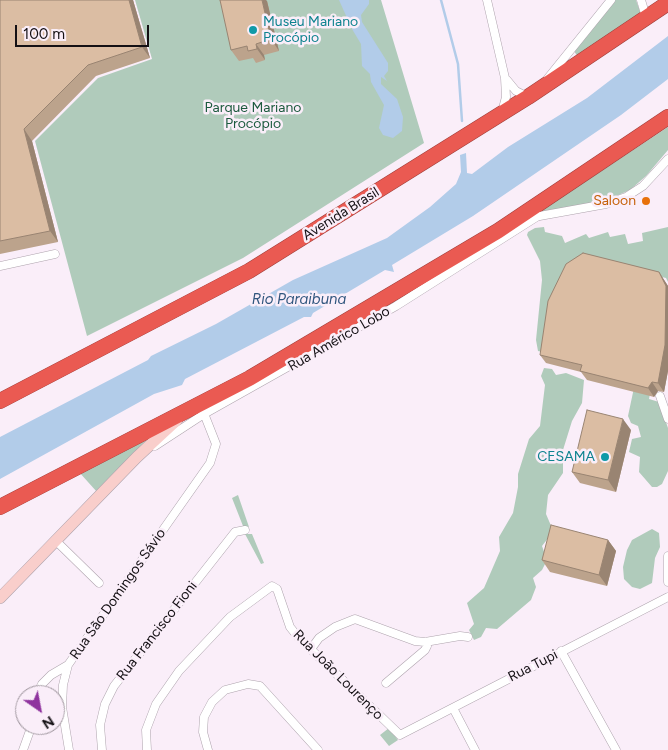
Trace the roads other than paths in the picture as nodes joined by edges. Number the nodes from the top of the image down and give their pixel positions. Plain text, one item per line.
1 (487, 0) edge
2 (611, 0) edge
3 (641, 0) edge
4 (668, 3) edge
5 (646, 17) junction
6 (505, 78) junction
7 (532, 94) junction
8 (502, 112) junction
9 (668, 116) edge
10 (668, 159) edge
11 (538, 216) junction
12 (515, 220) junction
13 (55, 254) dead end
14 (0, 266) edge
15 (660, 396) dead end
16 (0, 401) edge
17 (202, 409) junction
18 (183, 414) junction
19 (668, 419) edge
20 (137, 458) junction
21 (0, 507) edge
22 (245, 530) dead end
23 (55, 540) junction
24 (668, 556) edge
25 (668, 582) edge
26 (99, 583) dead end
27 (668, 597) edge
28 (0, 598) edge
29 (468, 637) dead end
30 (425, 642) junction
31 (311, 649) junction
32 (562, 651) junction
33 (68, 665) junction
34 (386, 683) dead end
35 (42, 685) edge
36 (453, 708) junction
37 (398, 734) joint
38 (28, 735) edge
39 (23, 750) edge
40 (69, 750) edge
41 (102, 750) edge
42 (147, 750) edge
43 (209, 750) edge
44 (318, 750) edge
45 (475, 750) edge
46 (616, 750) edge

1 - 6 street
2 - 7 street
3 - 5 street
4 - 5 highway, Avenida Brasil
5 - 7 highway, Avenida Brasil
6 - 7 street
6 - 8 street
7 - 8 highway, Avenida Brasil
8 - 16 highway, Avenida Brasil
9 - 12 highway
10 - 11 street, Rua Américo Lobo
11 - 12 street, Rua Américo Lobo
11 - 17 street, Rua Américo Lobo
12 - 17 highway
13 - 14 street
15 - 19 street
17 - 18 highway
17 - 20 street, Rua Américo Lobo
17 - 33 street, Rua São Domingos Sávio
18 - 20 main road, Rua Américo Lobo
18 - 21 highway
20 - 23 main road, Rua Américo Lobo
22 - 41 street, Rua Francisco Fioni
23 - 26 street
23 - 28 main road, Rua Américo Lobo
24 - 25 street
27 - 32 street, Rua Tupi
29 - 30 street
30 - 31 street
30 - 34 street
31 - 37 street, Rua João Lourenço
31 - 42 street, Rua João Lourenço
32 - 36 street, Rua Tupi
32 - 46 street
33 - 35 street
33 - 40 street, Rua São Domingos Sávio
36 - 37 street, Rua Tupi
36 - 45 street
38 - 39 street
43 - 44 street

